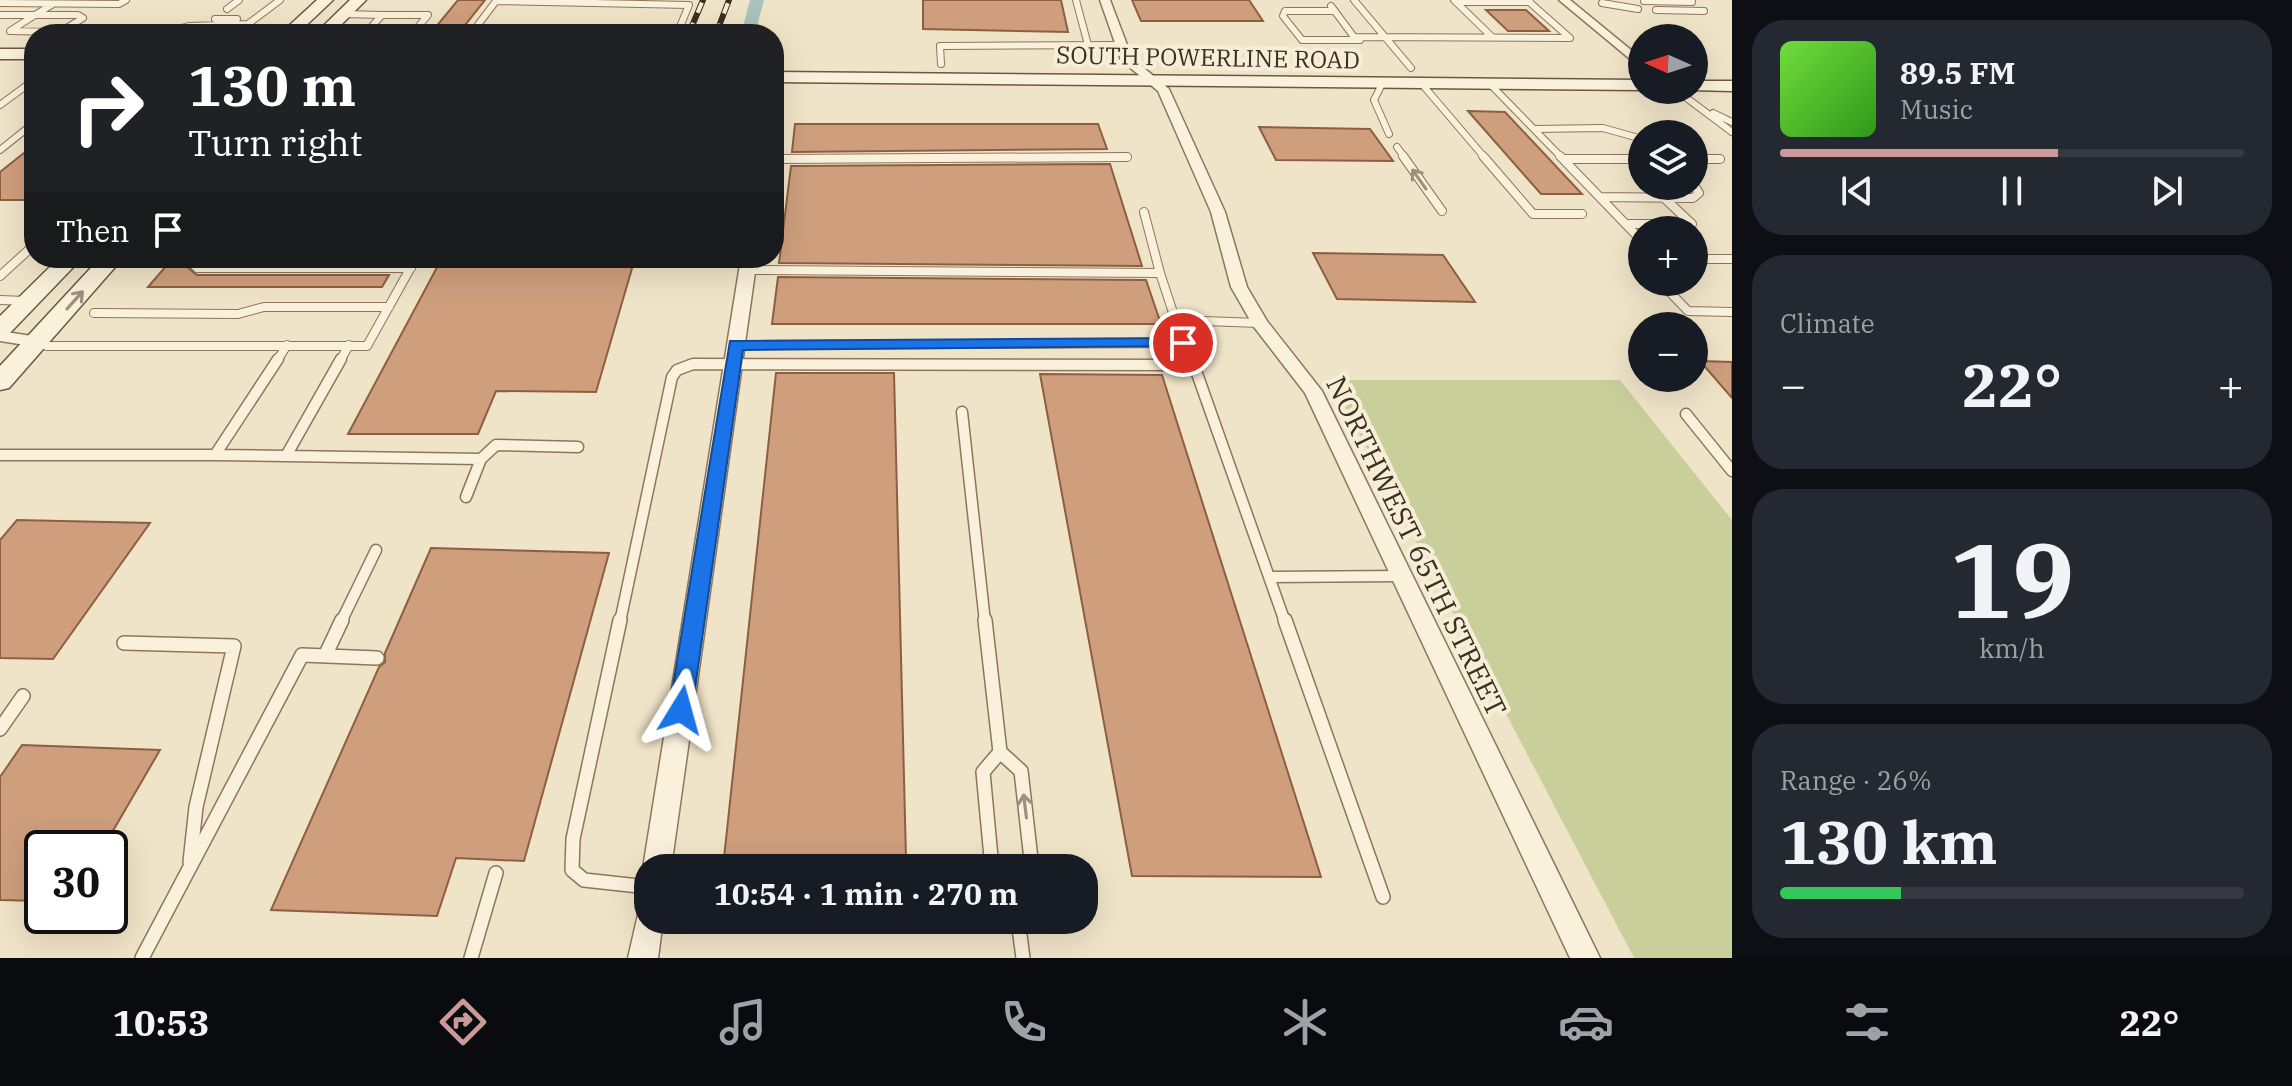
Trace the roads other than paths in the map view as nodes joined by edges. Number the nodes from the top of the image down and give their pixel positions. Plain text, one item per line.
1 (126, 0) edge
2 (280, 0) edge
3 (326, 0) edge
4 (359, 0) edge
5 (1076, 0) edge
6 (1105, 0) edge
7 (1283, 0) edge
8 (1354, 0) edge
9 (1564, 0) edge
10 (1614, 0) edge
11 (1455, 1) edge
12 (1528, 1) edge
13 (0, 3) edge
14 (240, 3) edge
15 (1602, 3) junction
16 (53, 4) junction
17 (1633, 5) edge
18 (1650, 5) edge
19 (229, 7) dead end
20 (1359, 7) junction
21 (1333, 9) junction
22 (344, 14) junction
23 (0, 15) edge
24 (37, 15) junction
25 (382, 15) junction
26 (256, 16) junction
27 (73, 24) edge
28 (208, 24) edge
29 (243, 24) edge
30 (299, 24) edge
31 (334, 24) edge
32 (374, 24) edge
33 (420, 24) edge
34 (479, 24) edge
35 (681, 24) edge
36 (0, 31) edge
37 (10, 31) junction
38 (24, 31) edge
39 (1384, 36) junction
40 (1371, 37) junction
41 (1492, 37) junction
42 (1088, 45) junction
43 (1122, 45) junction
44 (0, 54) edge
45 (24, 54) edge
46 (1628, 56) edge
47 (941, 64) junction
48 (1135, 66) junction
49 (1628, 68) edge
50 (0, 70) edge
51 (24, 70) edge
52 (1708, 71) edge
53 (1732, 71) edge
54 (784, 72) edge
55 (784, 72) edge
56 (1416, 76) junction
57 (1153, 80) junction
58 (1383, 82) junction
59 (1489, 83) junction
60 (1628, 85) edge
61 (1708, 86) edge
62 (1732, 86) edge
63 (24, 87) edge
64 (1696, 104) edge
65 (0, 105) edge
66 (1704, 110) junction
67 (1732, 110) edge
68 (1732, 122) edge
69 (1534, 129) junction
70 (24, 131) edge
71 (1628, 132) edge
72 (1732, 132) edge
73 (1389, 134) dead end
74 (24, 136) edge
75 (13, 140) junction
76 (1397, 147) dead end
77 (0, 150) edge
78 (1127, 157) dead end
79 (784, 159) edge
80 (1563, 159) junction
81 (1628, 159) edge
82 (1708, 159) edge
83 (1720, 159) dead end
84 (1600, 197) junction
85 (1628, 197) edge
86 (1666, 200) edge
87 (1442, 211) dead end
88 (1144, 212) dead end
89 (1582, 214) dead end
90 (1626, 224) joint
91 (24, 254) edge
92 (1708, 259) edge
93 (1732, 259) edge
94 (784, 265) edge
95 (61, 268) edge
96 (103, 268) edge
97 (197, 268) edge
98 (411, 268) joint
99 (747, 268) edge
100 (1160, 273) junction
101 (0, 276) edge
102 (1674, 296) edge
103 (0, 300) edge
104 (29, 301) junction
105 (389, 307) junction
106 (1732, 312) edge
107 (94, 313) dead end
108 (1175, 320) junction
109 (1260, 323) junction
110 (0, 333) edge
111 (38, 342) junction
112 (287, 345) junction
113 (349, 345) junction
114 (735, 354) junction
115 (0, 382) edge
116 (962, 412) dead end
117 (1686, 414) dead end
118 (578, 447) dead end
119 (0, 455) edge
120 (215, 455) junction
121 (286, 456) junction
122 (481, 459) junction
123 (1732, 471) edge
124 (466, 497) dead end
125 (376, 550) dead end
126 (1402, 576) junction
127 (1269, 577) junction
128 (124, 643) dead end
129 (325, 656) junction
130 (377, 658) dead end
131 (23, 696) dead end
132 (0, 729) edge
133 (1000, 752) junction
134 (659, 854) edge
135 (991, 854) edge
136 (1030, 854) edge
137 (189, 868) junction
138 (496, 873) dead end
139 (634, 885) edge
140 (1383, 897) dead end
141 (647, 934) edge
142 (1020, 934) edge
143 (142, 958) edge
144 (471, 958) edge
145 (643, 958) edge
146 (1023, 958) edge
147 (1585, 958) edge

1 - 16 lane
2 - 26 lane
3 - 30 main road
4 - 22 main road
5 - 42 lane
6 - 43 street, NORTHWEST 65TH STREET
7 - 21 lane
8 - 20 lane
9 - 46 street
10 - 15 lane
11 - 12 lane
11 - 41 lane
12 - 41 lane
13 - 16 lane
14 - 19 lane
15 - 17 lane
15 - 17 lane
16 - 24 lane
18 - 18 lane
20 - 21 lane
20 - 39 lane
21 - 40 lane
21 - 40 lane
22 - 25 lane
22 - 31 main road
23 - 24 lane
24 - 27 lane
24 - 37 lane
25 - 32 lane
25 - 33 lane
26 - 28 lane
26 - 29 lane
34 - 35 lane
36 - 37 lane
37 - 38 lane
39 - 40 lane
39 - 41 lane
39 - 56 lane
42 - 43 lane
42 - 47 lane
43 - 48 street, NORTHWEST 65TH STREET
44 - 45 main road
47 - 48 main road, SOUTH POWERLINE ROAD
47 - 54 main road, SOUTH POWERLINE ROAD
48 - 56 main road, SOUTH POWERLINE ROAD
48 - 57 street, NORTHWEST 65TH STREET
49 - 56 main road, SOUTH POWERLINE ROAD
50 - 51 main road
52 - 53 main road
55 - 57 main road, SOUTH POWERLINE ROAD
56 - 58 main road, SOUTH POWERLINE ROAD
56 - 59 main road, SOUTH POWERLINE ROAD
56 - 89 lane
57 - 58 main road, SOUTH POWERLINE ROAD
57 - 109 street, NORTHWEST 65TH STREET
58 - 73 lane
59 - 60 main road, SOUTH POWERLINE ROAD
59 - 69 lane
61 - 62 main road
63 - 65 lane
64 - 66 lane
66 - 67 lane
66 - 68 lane
66 - 72 lane
69 - 71 lane
69 - 80 lane
70 - 75 lane
74 - 75 lane
75 - 77 lane
87 -> 76 lane
78 - 79 lane
80 - 81 lane
80 - 84 lane
82 - 83 lane
84 - 85 lane
84 - 90 lane
86 - 90 lane
88 - 100 lane
91 - 101 lane
92 - 93 lane
94 - 100 lane
95 - 104 main road
111 -> 96 main road
97 - 98 lane
98 - 105 lane
99 - 114 street
100 - 108 lane
102 - 106 lane
103 - 104 lane
104 - 110 main road
105 - 107 lane
105 - 113 lane
108 - 109 lane
108 - 114 lane
109 - 126 street, NORTHWEST 65TH STREET
110 - 111 street
111 - 112 lane
111 - 115 main road
112 - 113 lane
112 - 120 lane
113 - 121 lane
114 - 127 lane
114 - 134 street
114 - 139 lane
116 - 133 lane
117 - 123 lane
118 - 122 lane
119 - 120 lane
120 - 121 lane
121 - 122 lane
122 - 124 lane
125 - 129 lane
126 - 127 lane
126 - 147 street, NORTHWEST 65TH STREET
127 - 140 lane
128 - 137 lane
129 - 130 lane
129 - 137 lane
131 - 132 lane
133 - 135 lane
136 -> 133 lane
137 - 143 lane
138 - 144 lane
141 - 145 street
142 - 146 lane

